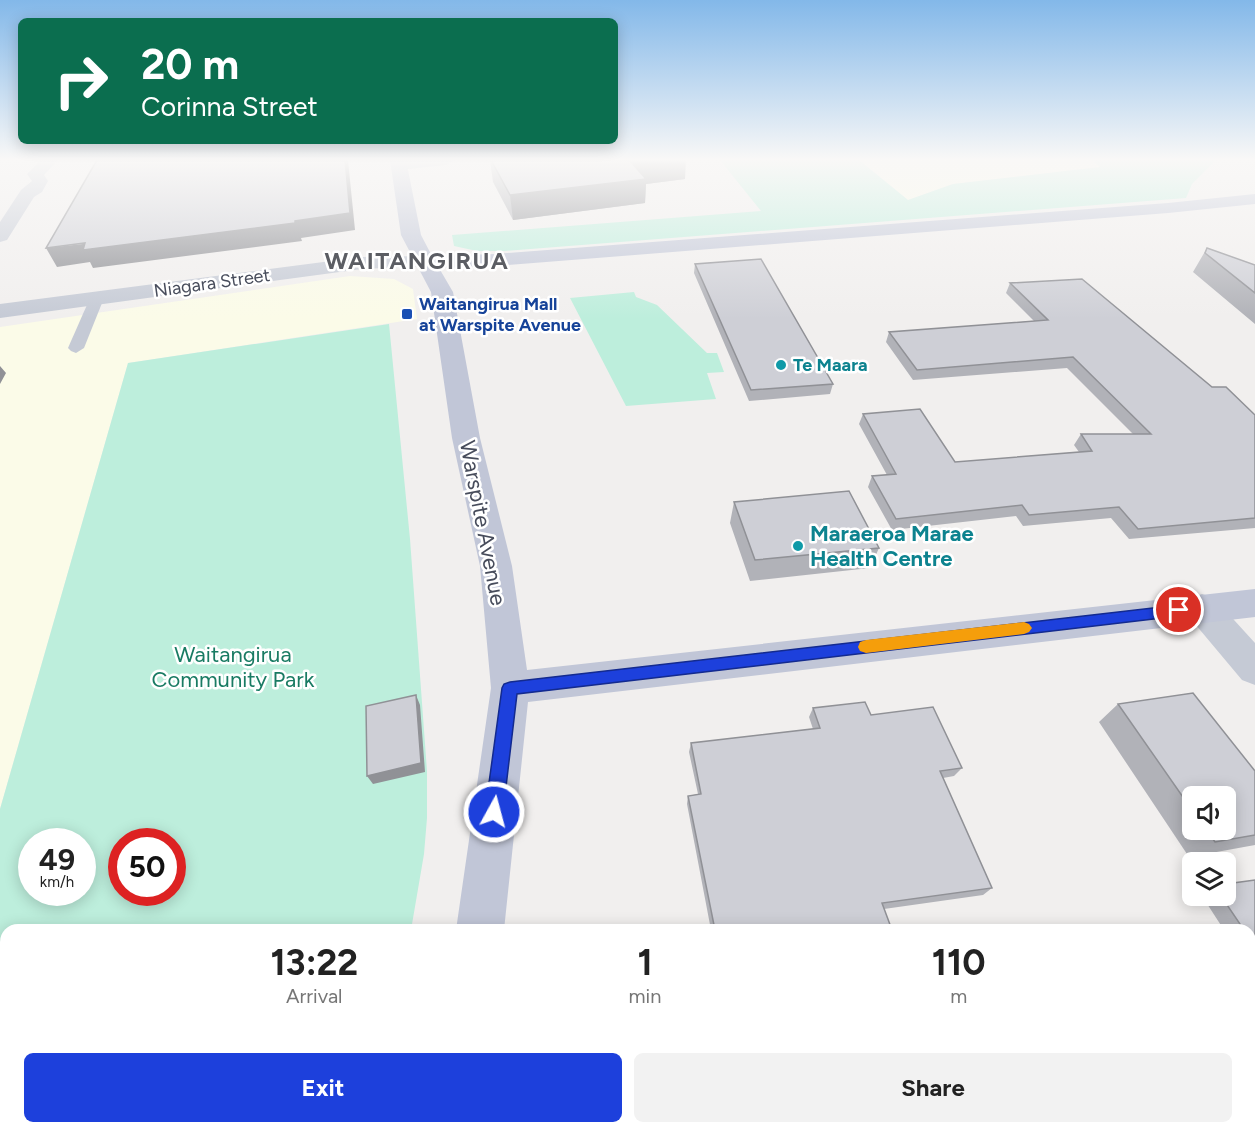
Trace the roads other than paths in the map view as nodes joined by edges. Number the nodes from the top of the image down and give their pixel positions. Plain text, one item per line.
1 (15, 213) edge
2 (407, 213) edge
3 (1104, 213) edge
4 (0, 236) edge
5 (425, 262) junction
6 (98, 298) junction
7 (0, 311) edge
8 (76, 348) dead end
9 (1255, 603) edge
10 (1202, 608) junction
11 (1255, 669) edge
12 (510, 688) junction
13 (481, 924) edge

1 - 4 street
2 - 5 main road, Warspite Avenue
3 - 5 main road
5 - 6 street, Niagara Street
5 - 12 main road, Warspite Avenue
6 - 7 street, Niagara Street
6 - 8 lane
9 - 10 main road
10 - 11 street
10 - 12 main road
12 - 13 main road, Warspite Avenue

